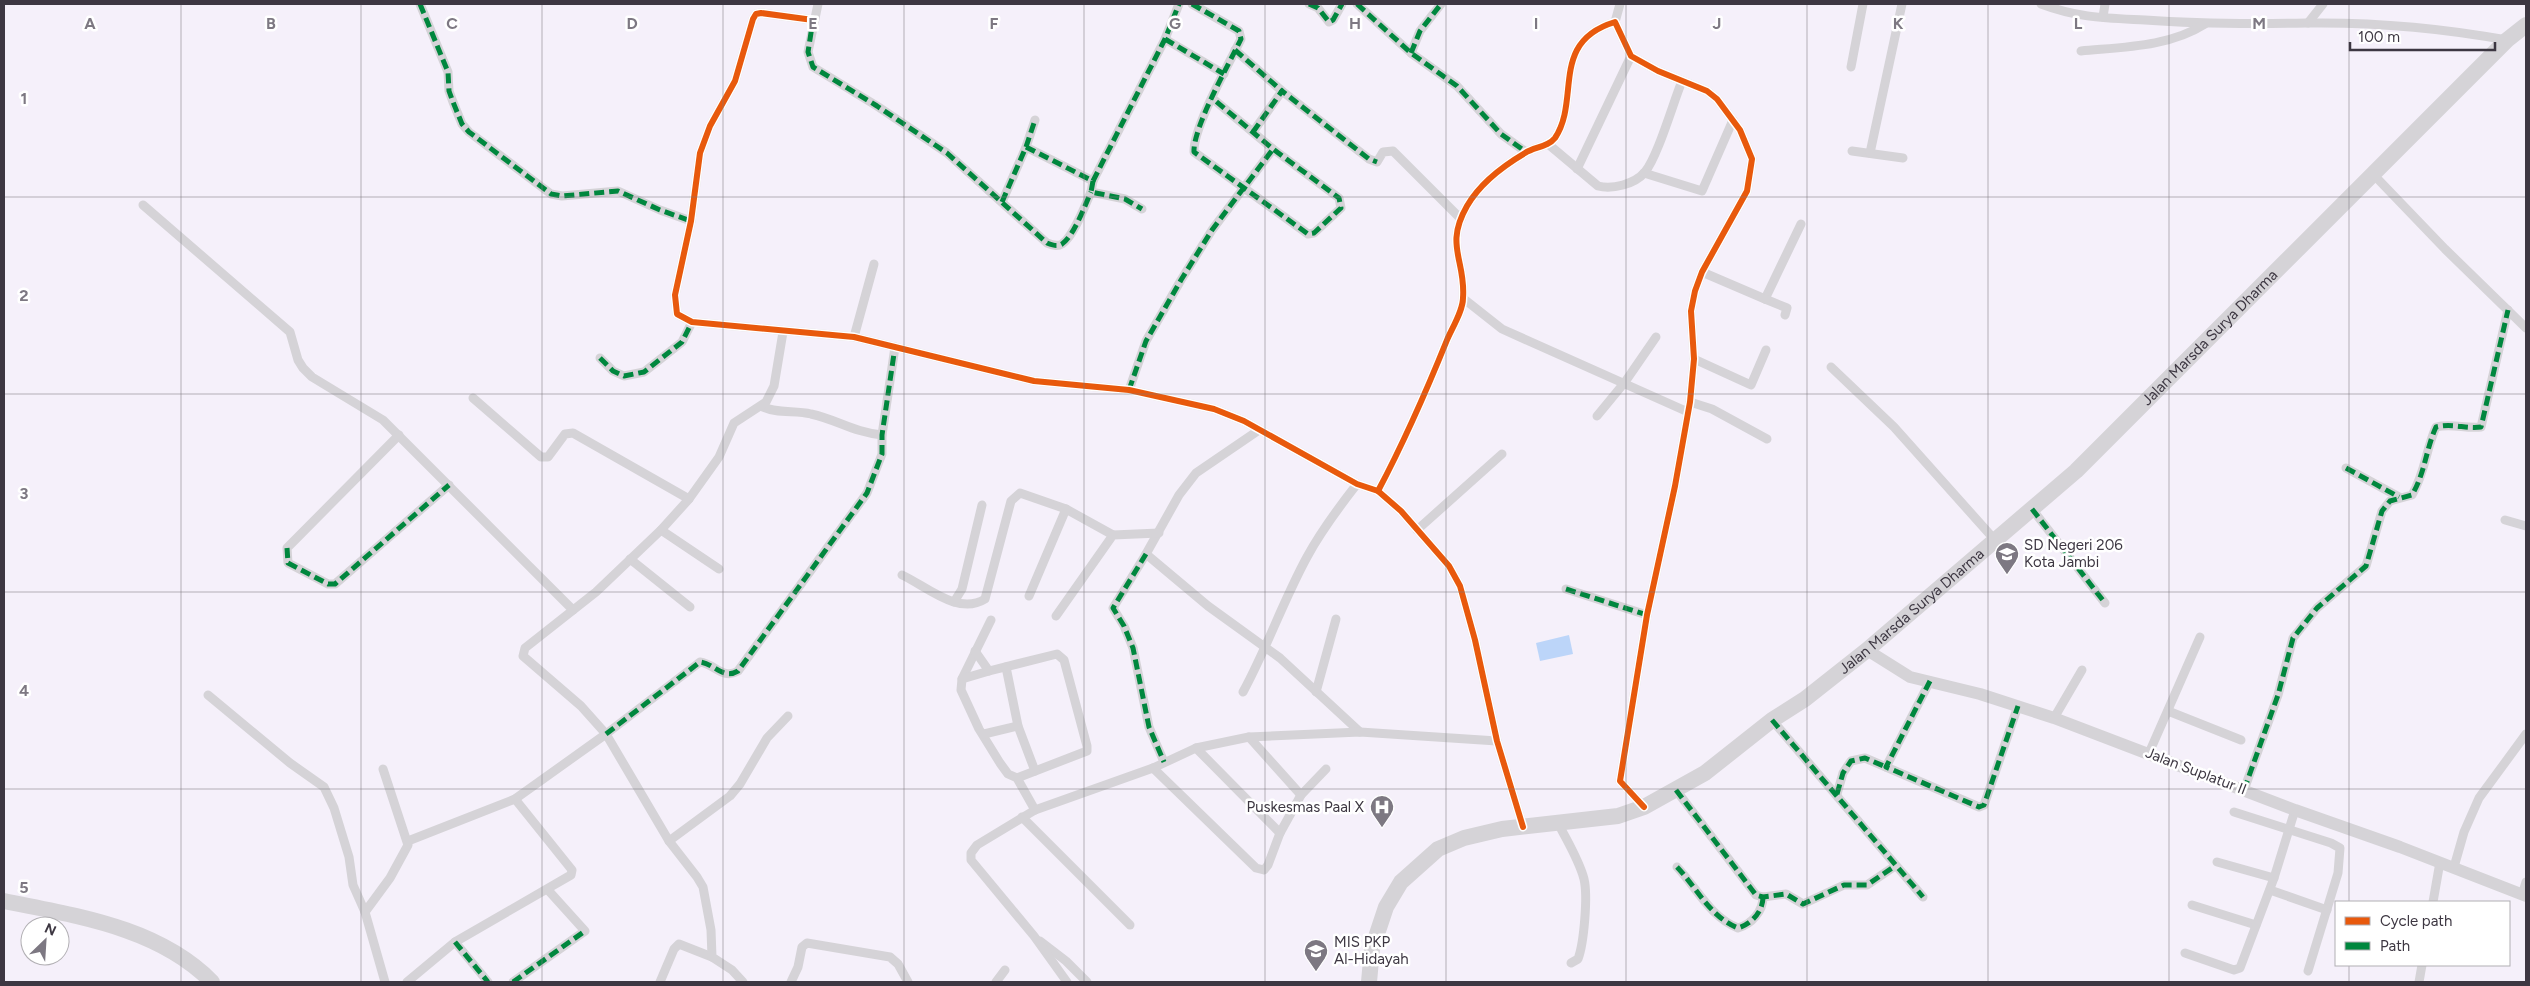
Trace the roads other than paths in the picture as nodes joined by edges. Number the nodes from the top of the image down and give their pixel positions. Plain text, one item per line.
1 (420, 4) edge
2 (818, 4) edge
3 (1179, 4) edge
4 (1192, 4) edge
5 (1309, 4) edge
6 (1342, 4) edge
7 (1357, 4) edge
8 (1441, 4) edge
9 (1620, 4) edge
10 (1863, 4) edge
11 (1902, 4) edge
12 (2041, 4) edge
13 (2105, 4) edge
14 (2322, 4) edge
15 (2103, 17) junction
16 (813, 20) junction
17 (1615, 22) junction
18 (2308, 23) junction
19 (2205, 24) junction
20 (2526, 24) edge
21 (1165, 39) junction
22 (2507, 40) junction
23 (1235, 50) junction
24 (2081, 51) dead end
25 (1411, 53) junction
26 (1631, 56) junction
27 (1851, 67) dead end
28 (1224, 74) junction
29 (1682, 81) junction
30 (1282, 91) junction
31 (1212, 98) junction
32 (1035, 120) dead end
33 (1733, 120) junction
34 (1253, 132) junction
35 (1548, 144) junction
36 (1026, 147) junction
37 (1273, 149) junction
38 (1852, 151) dead end
39 (1526, 152) junction
40 (1870, 153) junction
41 (1903, 158) dead end
42 (1577, 169) junction
43 (2372, 173) junction
44 (1644, 174) junction
45 (1093, 181) junction
46 (1244, 188) junction
47 (1091, 192) junction
48 (1002, 202) junction
49 (143, 205) dead end
50 (1142, 209) dead end
51 (1461, 219) junction
52 (691, 221) junction
53 (1801, 224) dead end
54 (874, 264) dead end
55 (1702, 272) junction
56 (1464, 299) junction
57 (1764, 299) junction
58 (2508, 310) junction
59 (1785, 316) dead end
60 (692, 322) junction
61 (2526, 328) edge
62 (783, 332) junction
63 (854, 337) junction
64 (1656, 337) dead end
65 (895, 348) junction
66 (1766, 350) dead end
67 (600, 358) dead end
68 (1694, 359) junction
69 (1831, 367) dead end
70 (1625, 382) junction
71 (1129, 390) junction
72 (473, 398) dead end
73 (761, 406) junction
74 (1689, 407) junction
75 (1597, 416) dead end
76 (1258, 430) junction
77 (399, 435) junction
78 (882, 435) junction
79 (1767, 439) dead end
80 (1502, 454) dead end
81 (2346, 468) dead end
82 (1357, 484) junction
83 (448, 485) junction
84 (1378, 491) junction
85 (2399, 497) junction
86 (689, 500) junction
87 (982, 505) dead end
88 (1066, 509) junction
89 (2032, 509) junction
90 (2505, 520) dead end
91 (2526, 526) edge
92 (661, 530) junction
93 (1416, 530) junction
94 (1159, 533) junction
95 (1112, 535) junction
96 (1994, 539) junction
97 (1146, 554) junction
98 (630, 559) junction
99 (719, 569) dead end
100 (902, 575) dead end
101 (1566, 589) dead end
102 (1029, 596) dead end
103 (954, 602) junction
104 (2105, 603) dead end
105 (690, 607) dead end
106 (572, 610) junction
107 (1647, 614) junction
108 (1056, 616) dead end
109 (1336, 619) dead end
110 (991, 620) dead end
111 (2200, 637) dead end
112 (1266, 648) junction
113 (1867, 650) junction
114 (975, 651) junction
115 (1006, 668) junction
116 (2082, 670) dead end
117 (989, 671) junction
118 (962, 679) junction
119 (1930, 680) junction
120 (1242, 692) dead end
121 (1316, 692) junction
122 (208, 695) dead end
123 (2018, 706) junction
124 (2168, 711) junction
125 (788, 716) dead end
126 (2054, 718) junction
127 (1772, 720) junction
128 (1018, 726) junction
129 (1360, 732) junction
130 (606, 734) junction
131 (984, 734) junction
132 (2526, 734) edge
133 (1249, 737) junction
134 (2241, 740) dead end
135 (1497, 741) junction
136 (1196, 748) junction
137 (2149, 753) junction
138 (1164, 762) junction
139 (1886, 767) junction
140 (1153, 768) junction
141 (383, 769) dead end
142 (1326, 769) dead end
143 (1035, 771) junction
144 (1017, 778) junction
145 (1676, 790) junction
146 (2244, 790) junction
147 (1837, 794) junction
148 (1301, 795) junction
149 (515, 799) junction
150 (1644, 807) junction
151 (1035, 810) junction
152 (2295, 810) junction
153 (2234, 812) dead end
154 (1022, 817) junction
155 (1558, 823) junction
156 (1523, 827) junction
157 (2288, 831) junction
158 (1280, 833) junction
159 (408, 841) junction
160 (669, 841) junction
161 (2217, 862) dead end
162 (2440, 862) junction
163 (1895, 866) junction
164 (1677, 867) dead end
165 (2454, 867) junction
166 (2274, 878) junction
167 (2526, 882) edge
168 (548, 890) junction
169 (2270, 890) junction
170 (2524, 895) edge
171 (1763, 897) junction
172 (1923, 897) dead end
173 (4, 900) edge
174 (2433, 901) edge
175 (2192, 905) dead end
176 (2327, 910) junction
177 (365, 912) junction
178 (1130, 925) dead end
179 (2256, 925) junction
180 (1034, 936) junction
181 (456, 942) junction
182 (2185, 953) dead end
183 (712, 957) junction
184 (1571, 963) dead end
185 (2422, 966) edge
186 (1005, 970) dead end
187 (2308, 971) dead end
188 (212, 982) edge
189 (385, 982) edge
190 (407, 982) edge
191 (488, 982) edge
192 (513, 982) edge
193 (660, 982) edge
194 (743, 982) edge
195 (791, 982) edge
196 (908, 982) edge
197 (996, 982) edge
198 (1067, 982) edge
199 (1087, 982) edge
200 (1369, 982) edge
201 (2419, 982) edge

1 - 52 street
2 - 16 street
3 - 21 street
4 - 23 street
5 - 6 street
7 - 25 street
8 - 25 street
9 - 17 street
10 - 27 street
11 - 40 street
12 - 15 street
13 - 15 street
14 - 18 street
15 - 19 street
16 - 48 street
16 - 52 street
17 - 26 street
17 - 35 street
18 - 19 street
18 - 22 street
19 - 24 street
20 - 22 highway, Jalan Marsda Surya Dharma
21 - 28 street
21 - 45 street
22 - 43 highway, Jalan Marsda Surya Dharma
23 - 28 street
23 - 30 street
25 - 39 street
26 - 29 street
26 - 42 street
28 - 31 street
29 - 33 street
29 - 44 street
30 - 34 street
30 - 51 street
31 - 34 street
31 - 46 street
32 - 36 street
33 - 44 street
33 - 55 street
34 - 37 street
35 - 39 street
35 - 42 street
36 - 45 street
36 - 48 street
37 - 46 street
37 - 46 street
38 - 40 street
39 - 51 street
40 - 41 street
42 - 44 street
43 - 58 street
43 - 89 highway, Jalan Marsda Surya Dharma
45 - 47 street
46 - 71 street
47 - 48 street
47 - 50 street
49 - 77 street
51 - 56 street
52 - 60 street
53 - 57 street
54 - 63 street
55 - 57 street
55 - 68 street
56 - 70 street
56 - 84 street
57 - 59 street
58 - 61 street
58 - 85 street
60 - 62 street
60 - 67 street
62 - 63 street
62 - 73 street
63 - 65 street
64 - 70 street
65 - 71 street
65 - 78 street
66 - 68 street
68 - 74 street
69 - 96 street
70 - 74 street
70 - 75 street
71 - 76 street
72 - 86 street
73 - 78 street
73 - 86 street
74 - 79 street
74 - 107 street
76 - 82 street
76 - 94 street
77 - 83 street
77 - 83 street
78 - 130 street
80 - 93 street
81 - 85 street
82 - 84 street
82 - 112 street
83 - 106 street
84 - 93 street
85 - 146 street
86 - 92 street
87 - 103 street
88 - 95 street
88 - 102 street
88 - 103 street
89 - 96 highway, Jalan Marsda Surya Dharma
89 - 104 street
90 - 91 street
92 - 98 street
92 - 99 street
93 - 135 street
94 - 95 street
94 - 97 street
95 - 108 street
96 - 113 highway, Jalan Marsda Surya Dharma
97 - 112 street
97 - 138 street
98 - 105 street
98 - 106 street
100 - 103 street
101 - 107 street
106 - 130 street
107 - 150 street
109 - 121 street
110 - 114 street
111 - 124 street
112 - 120 street
112 - 121 street
113 - 119 street, Jalan Suplatur II
113 - 127 highway, Jalan Marsda Surya Dharma
114 - 117 street
114 - 118 street
115 - 117 street
115 - 128 street
115 - 143 street
116 - 126 street
117 - 118 street
118 - 131 street
119 - 123 street, Jalan Suplatur II
119 - 139 street
121 - 129 street
122 - 177 street
123 - 126 street, Jalan Suplatur II
123 - 139 street
124 - 134 street
124 - 137 street
125 - 160 street
126 - 137 street, Jalan Suplatur II
127 - 145 highway, Jalan Marsda Surya Dharma
127 - 147 street
128 - 131 street
128 - 143 street
129 - 133 street
129 - 135 street
130 - 149 street
130 - 160 street
131 - 144 street
132 - 165 street
133 - 136 street
133 - 148 street
135 - 156 street
136 - 138 street
136 - 158 street
137 - 146 street, Jalan Suplatur II
138 - 140 street
139 - 147 street
140 - 151 street
140 - 158 street
141 - 159 street
142 - 148 street
143 - 144 street
144 - 151 street
145 - 150 highway, Jalan Marsda Surya Dharma
145 - 171 street
146 - 152 street, Jalan Suplatur II
147 - 163 street
148 - 158 street
149 - 159 street
149 - 168 street
150 - 155 highway, Jalan Marsda Surya Dharma
151 - 154 street
152 - 157 street
152 - 162 street, Jalan Suplatur II
153 - 157 street
154 - 178 street
154 - 180 street
155 - 156 highway, Jalan Marsda Surya Dharma
155 - 184 street
156 - 200 highway, Jalan Marsda Surya Dharma
157 - 166 street
157 - 176 street
159 - 177 street
160 - 183 street
161 - 166 street
162 - 165 street, Jalan Suplatur II
162 - 174 street
163 - 171 street
163 - 172 street
164 - 171 street
165 - 170 street, Jalan Suplatur II
166 - 169 street
167 - 170 street
168 - 181 street
168 - 192 street
169 - 176 street
169 - 179 street
173 - 188 highway
175 - 179 street
176 - 187 street
177 - 189 street
179 - 182 street
180 - 198 street
180 - 199 street
181 - 190 street
181 - 191 street
183 - 193 street
183 - 194 street
185 - 201 street
186 - 197 street
195 - 196 street

